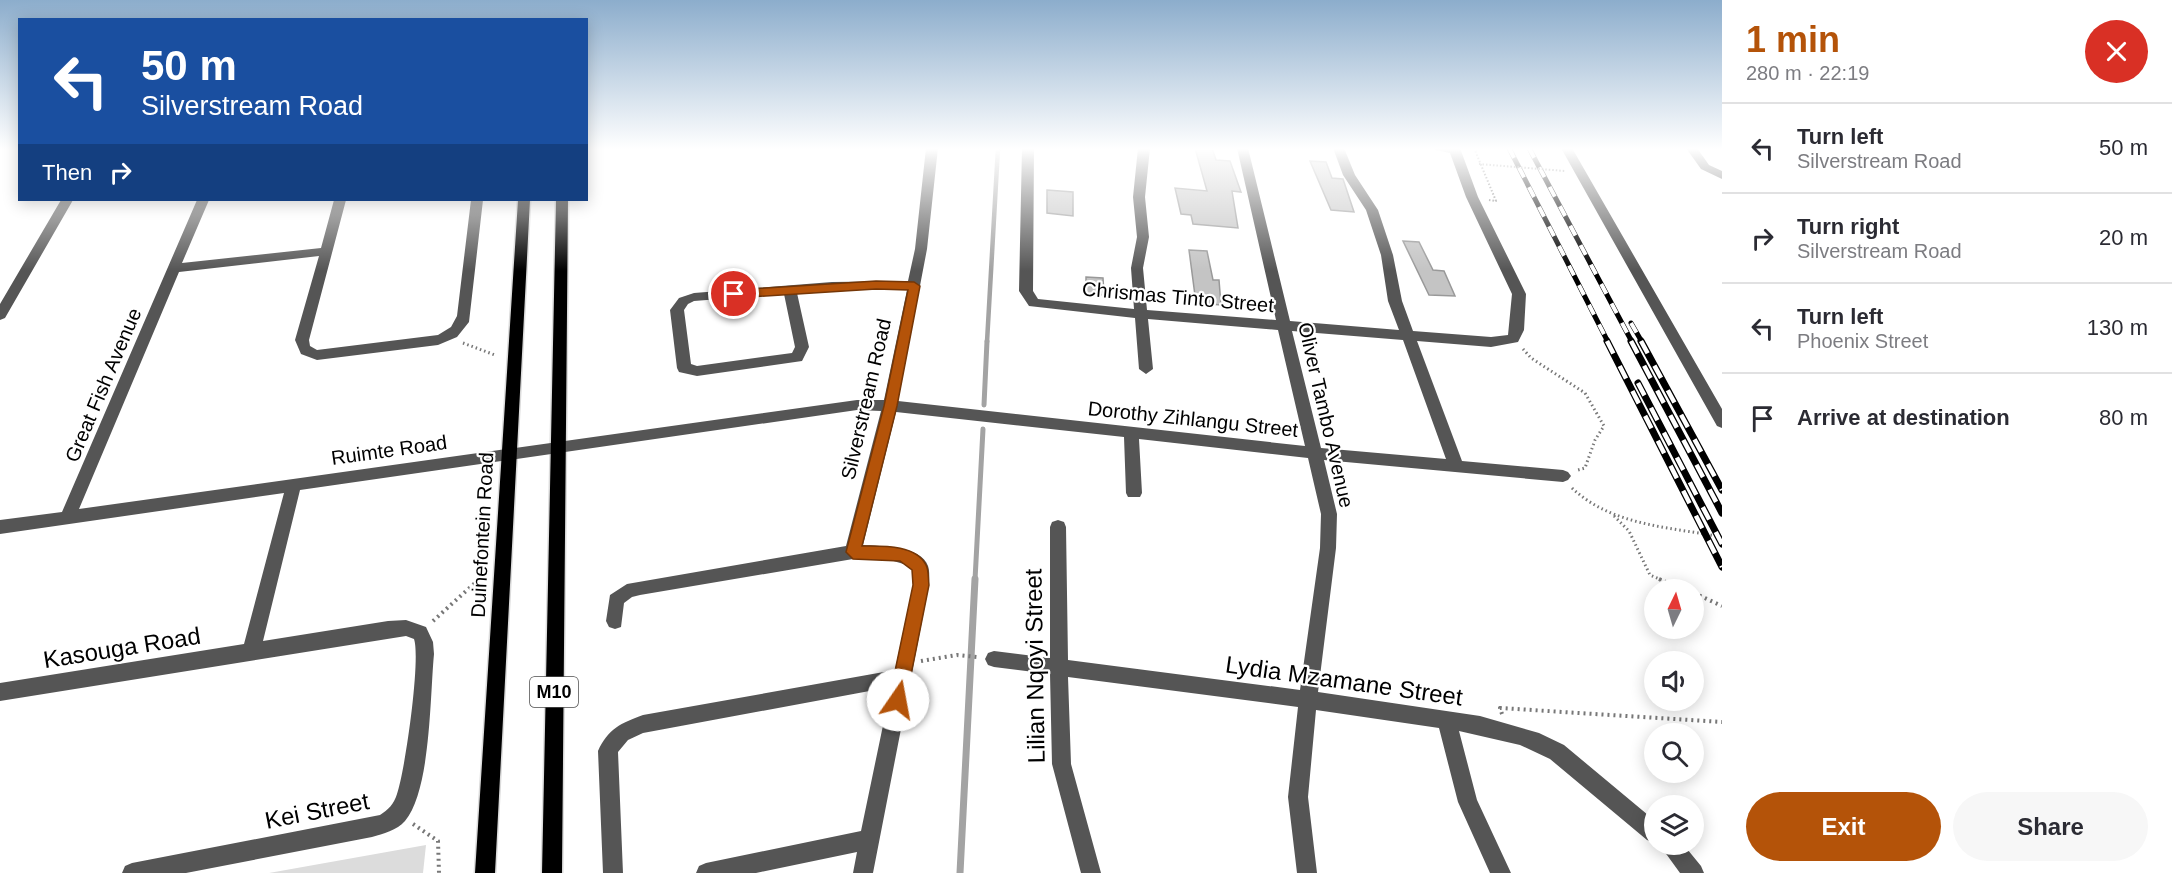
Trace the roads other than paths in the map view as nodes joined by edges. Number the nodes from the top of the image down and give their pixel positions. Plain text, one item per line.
1 (927, 189) edge
2 (1027, 189) edge
3 (1140, 189) edge
4 (1252, 189) edge
5 (1358, 189) edge
6 (1469, 189) edge
7 (1590, 189) edge
8 (66, 201) edge
9 (203, 201) edge
10 (340, 201) edge
11 (477, 201) edge
12 (524, 201) edge
13 (562, 201) edge
14 (327, 251) junction
15 (175, 268) junction
16 (914, 286) junction
17 (790, 291) junction
18 (6, 295) edge
19 (1140, 314) junction
20 (0, 315) edge
21 (1285, 326) junction
22 (1407, 336) junction
23 (1146, 369) dead end
24 (891, 406) junction
25 (1718, 407) edge
26 (1722, 422) edge
27 (1131, 433) junction
28 (557, 447) junction
29 (508, 453) junction
30 (1315, 453) junction
31 (1457, 467) junction
32 (1563, 476) road end
33 (294, 485) junction
34 (1134, 493) dead end
35 (67, 518) junction
36 (0, 527) edge
37 (1058, 527) dead end
38 (853, 552) junction
39 (615, 621) dead end
40 (426, 627) joint
41 (251, 652) junction
42 (989, 659) road end
43 (1058, 668) junction
44 (904, 671) junction
45 (0, 692) edge
46 (1306, 698) junction
47 (1447, 721) junction
48 (1644, 825) edge
49 (870, 839) junction
50 (1678, 855) edge
51 (132, 873) edge
52 (485, 873) edge
53 (552, 873) edge
54 (613, 873) edge
55 (706, 873) edge
56 (863, 873) edge
57 (1091, 873) edge
58 (1307, 873) edge
59 (1501, 873) edge
60 (1694, 873) edge

1 - 16 street, Silverstream Road
2 - 19 street, Chrismas Tinto Street
3 - 19 street
4 - 21 street, Oliver Tambo Avenue
5 - 22 street
6 - 22 street, Chrismas Tinto Street
7 - 25 street
8 - 18 street
9 - 15 street, Great Fish Avenue
10 - 14 street
11 - 14 street
12 - 29 main road, Duinefontein Road
13 - 28 main road, M10
14 - 15 street
15 - 35 street, Great Fish Avenue
16 - 17 street
16 - 24 street, Silverstream Road
17 - 17 street
18 - 20 street
19 - 21 street, Chrismas Tinto Street
19 - 23 street
21 - 22 street, Chrismas Tinto Street
21 - 30 street, Oliver Tambo Avenue
22 - 31 street
24 - 27 street, Dorothy Zihlangu Street
24 - 28 street, Ruimte Road
24 - 38 street, Silverstream Road
25 - 26 street
27 - 30 street, Dorothy Zihlangu Street
27 - 34 street
28 - 29 street, Ruimte Road
28 - 53 main road, M10
29 - 33 street, Ruimte Road
29 - 52 main road, Duinefontein Road
30 - 31 street, Dorothy Zihlangu Street
30 - 46 street, Oliver Tambo Avenue
31 - 32 street, Dorothy Zihlangu Street
33 - 35 street, Ruimte Road
33 - 41 street
35 - 36 street, Ruimte Road
37 - 43 street, Lilian Nqoyi Street
38 - 39 street
38 - 44 street
40 - 41 street, Kasouga Road
40 - 51 street, Kei Street
41 - 45 street, Kasouga Road
42 - 43 street, Lydia Mzamane Street
43 - 46 street, Lydia Mzamane Street
43 - 57 street, Lilian Nqoyi Street
44 - 49 street
44 - 54 street
46 - 47 street, Lydia Mzamane Street
46 - 58 street, Oliver Tambo Avenue
47 - 48 street, Lydia Mzamane Street
47 - 59 street
49 - 55 street
49 - 56 street
50 - 60 street

